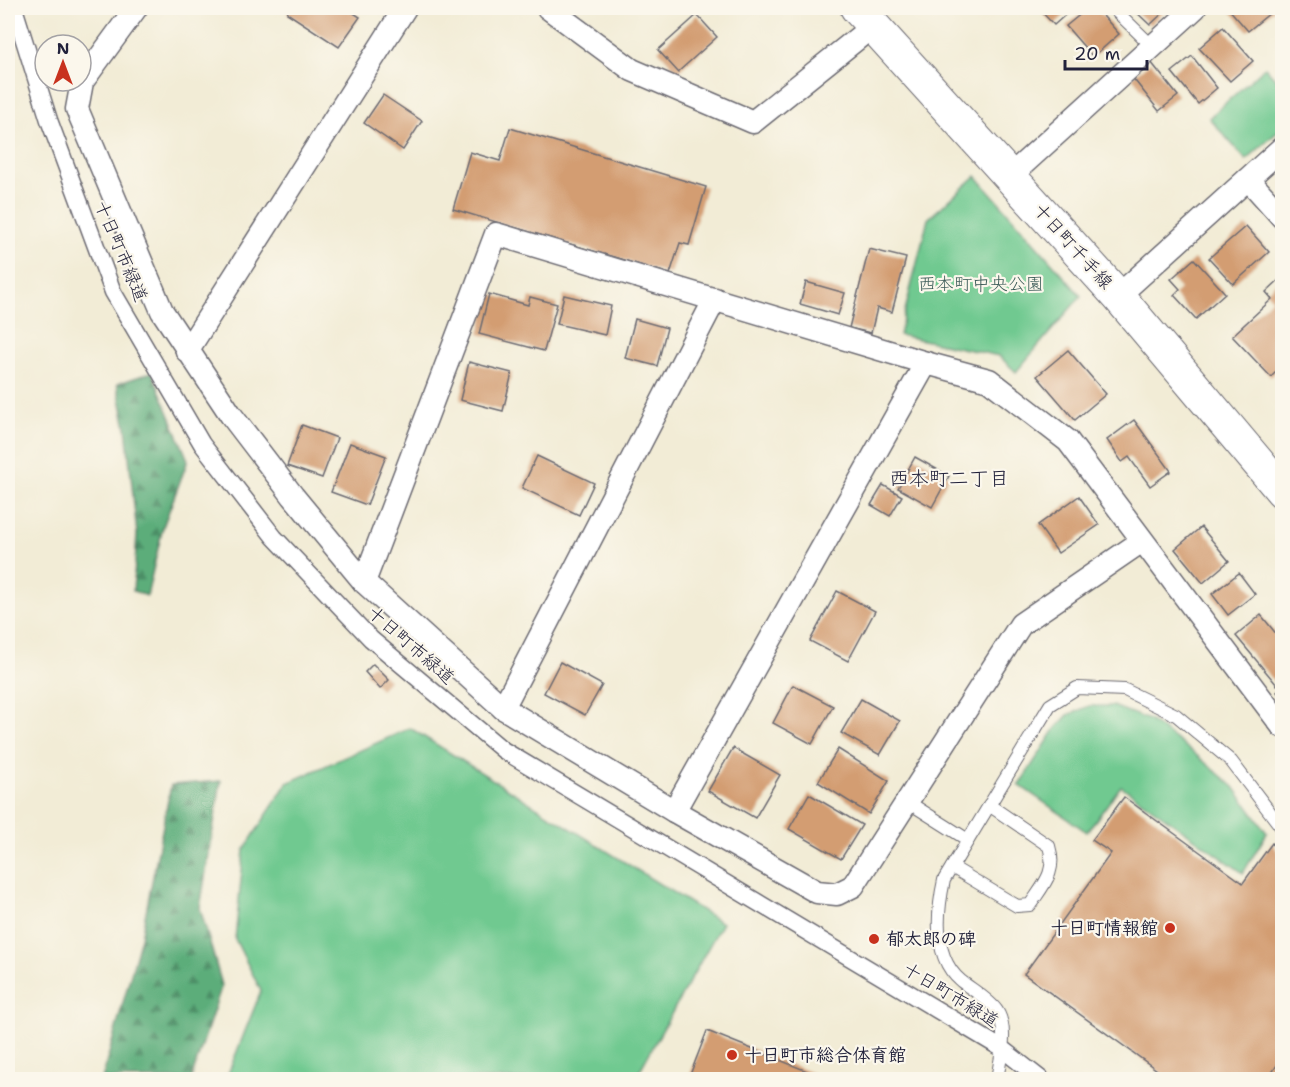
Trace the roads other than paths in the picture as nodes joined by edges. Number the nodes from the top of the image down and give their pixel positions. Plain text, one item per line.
1 (14, 8) edge
2 (136, 8) edge
3 (405, 8) edge
4 (548, 8) edge
5 (1113, 8) edge
6 (1195, 8) edge
7 (865, 17) edge
8 (1152, 46) junction
9 (1282, 148) edge
10 (1010, 176) junction
11 (1248, 179) junction
12 (1282, 217) edge
13 (1118, 296) junction
14 (715, 299) junction
15 (187, 351) junction
16 (926, 363) junction
17 (1282, 491) edge
18 (1142, 540) junction
19 (364, 582) junction
20 (503, 708) junction
21 (1282, 726) edge
22 (908, 802) junction
23 (989, 806) junction
24 (674, 811) junction
25 (1282, 828) edge
26 (968, 840) junction
27 (952, 867) junction
28 (1001, 1048) junction
29 (997, 1080) edge
30 (1042, 1080) edge

1 - 28 street, 十日町市緑道
2 - 15 street
3 - 15 street
4 - 7 street
5 - 8 lane
6 - 8 street
7 - 10 main road, 十日町千手線
8 - 10 street
9 - 11 street
10 - 13 main road, 十日町千手線
11 - 12 street
11 - 13 street
13 - 17 main road, 十日町千手線
14 - 16 street
14 - 19 street
14 - 20 street
15 - 19 street
16 - 18 street
16 - 24 street
18 - 21 street
18 - 22 street
19 - 20 street
20 - 24 street
22 - 24 street
22 - 26 lane
23 - 25 lane
23 - 26 lane
23 - 27 lane
26 - 27 lane
27 - 28 lane
28 - 29 lane
28 - 30 street, 十日町市緑道

